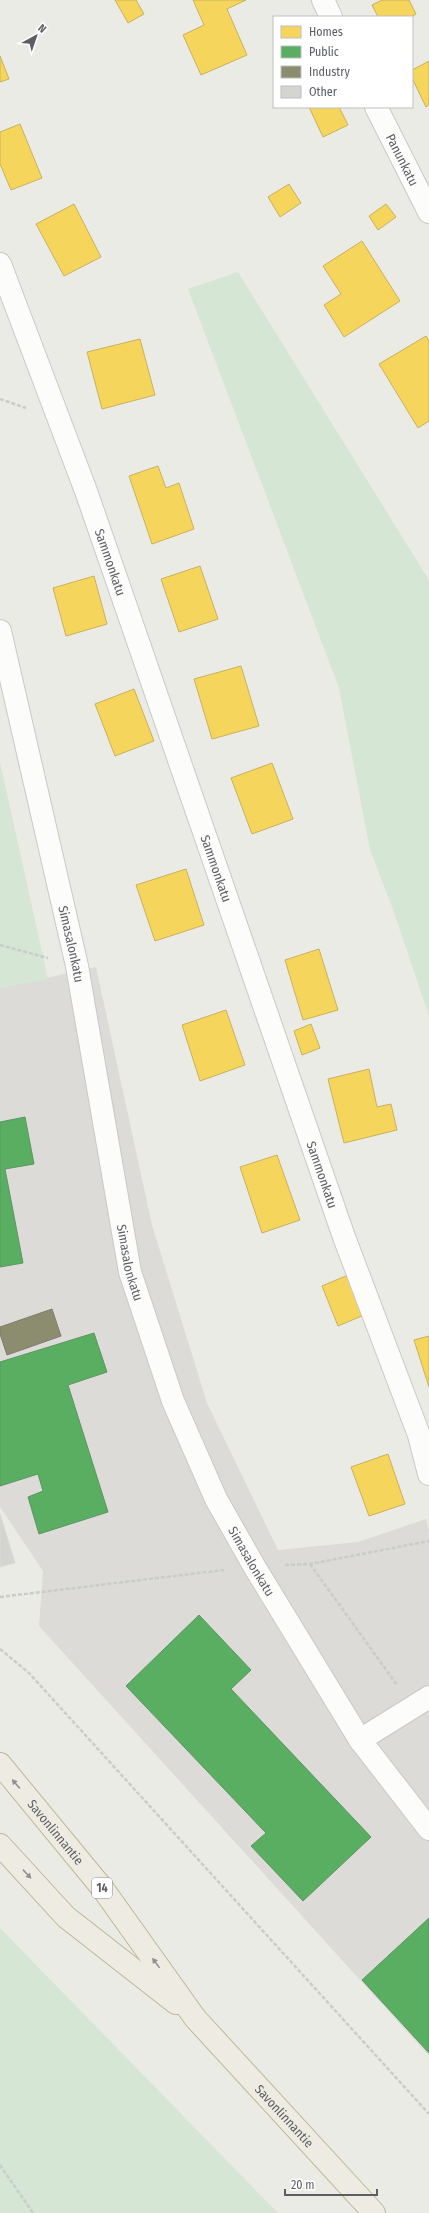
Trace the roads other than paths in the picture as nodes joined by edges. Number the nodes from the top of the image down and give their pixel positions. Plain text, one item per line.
1 (323, 0) edge
2 (331, 16) edge
3 (377, 108) edge
4 (429, 212) edge
5 (0, 264) edge
6 (0, 631) edge
7 (429, 1474) edge
8 (421, 1702) edge
9 (360, 1740) junction
10 (0, 1764) edge
11 (429, 1829) edge
12 (0, 1845) edge
13 (195, 2018) junction
14 (374, 2213) edge

1 - 2 street
3 - 4 street, Panunkatu
5 - 7 street, Sammonkatu
6 - 9 street, Simasalonkatu
8 - 9 street
9 - 11 street, Simasalonkatu
13 -> 10 highway, Savonlinnantie / 14
12 -> 13 highway, Savonlinnantie / 14
13 - 14 highway, Savonlinnantie / 14

